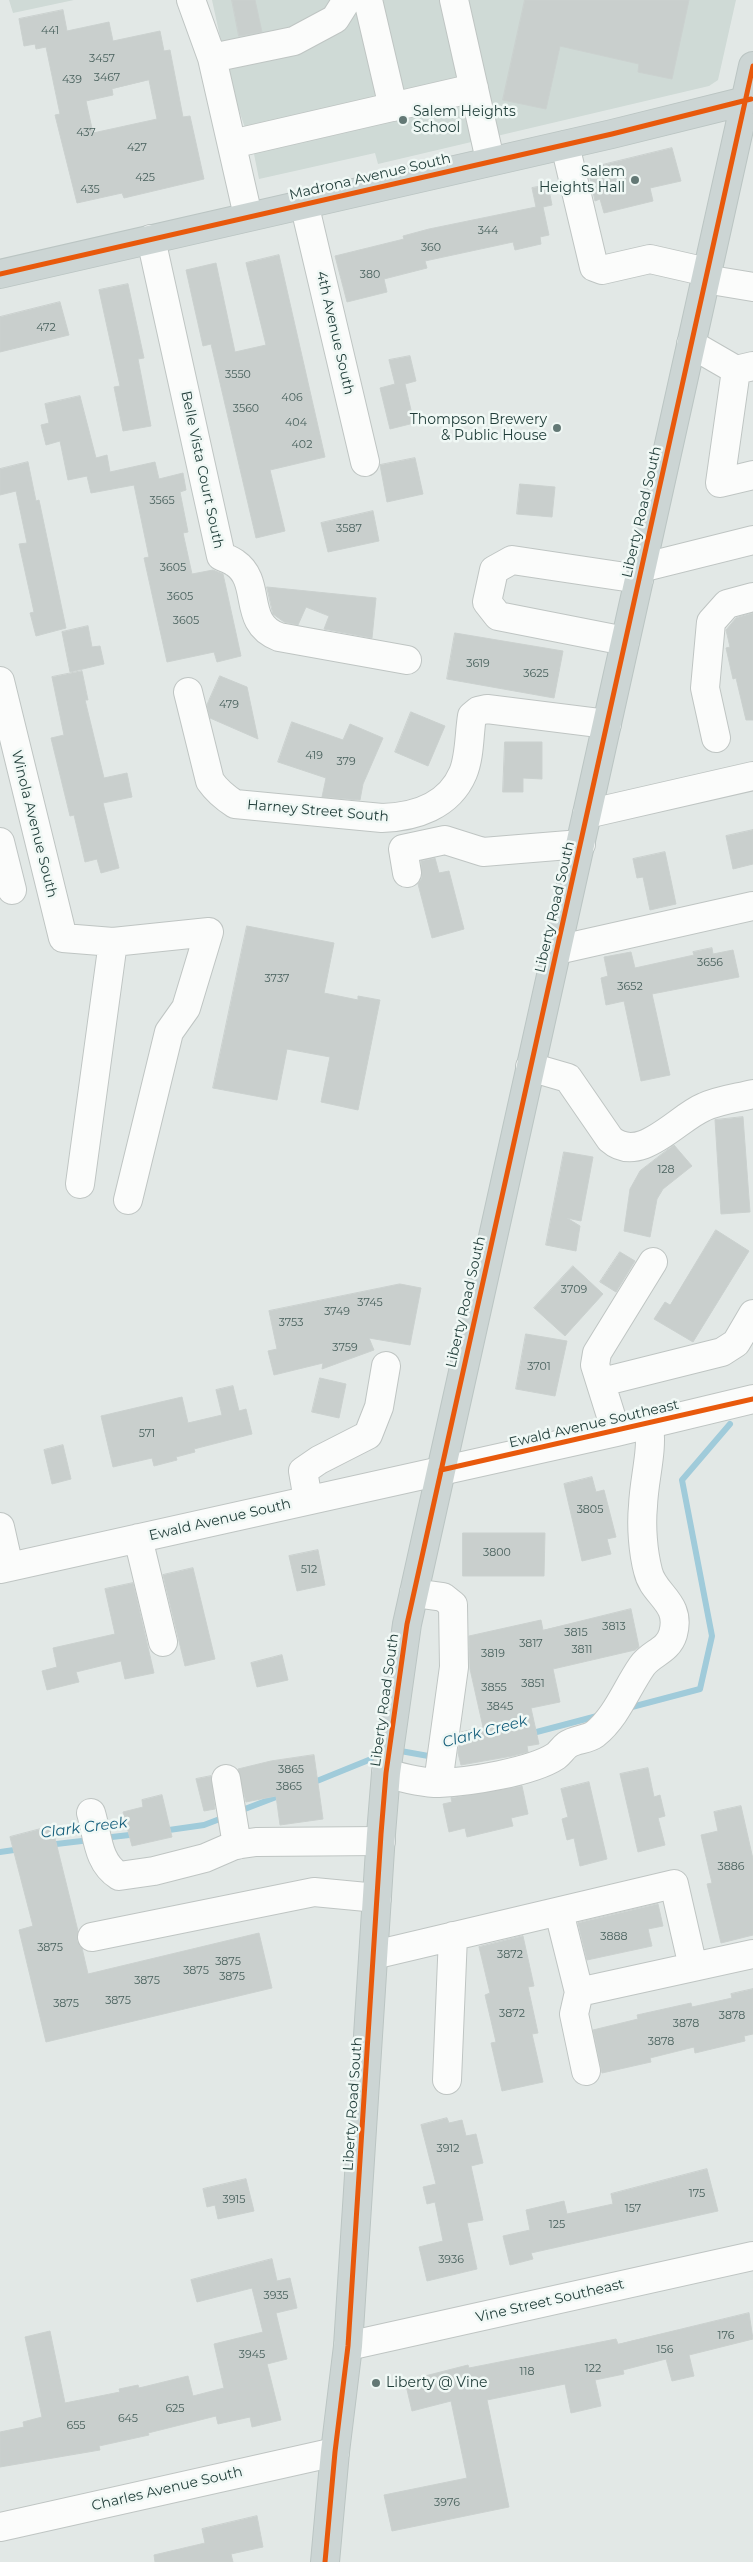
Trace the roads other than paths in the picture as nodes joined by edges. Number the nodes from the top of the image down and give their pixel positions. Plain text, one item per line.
1 (191, 0) edge
2 (347, 0) edge
3 (368, 0) edge
4 (454, 0) edge
5 (212, 58) junction
6 (753, 66) edge
7 (474, 88) junction
8 (749, 100) edge
9 (393, 107) junction
10 (232, 144) junction
11 (565, 144) junction
12 (490, 160) junction
13 (304, 203) junction
14 (248, 216) junction
15 (152, 239) junction
16 (0, 274) edge
17 (706, 276) junction
18 (753, 287) edge
19 (691, 344) junction
20 (744, 368) edge
21 (741, 423) edge
22 (365, 462) dead end
23 (753, 475) edge
24 (753, 540) edge
25 (640, 574) junction
26 (753, 597) edge
27 (625, 641) junction
28 (407, 660) dead end
29 (0, 681) edge
30 (188, 692) dead end
31 (607, 724) junction
32 (716, 738) dead end
33 (753, 776) edge
34 (587, 814) junction
35 (0, 842) edge
36 (580, 844) junction
37 (407, 873) dead end
38 (47, 881) junction
39 (6, 891) edge
40 (753, 906) edge
41 (114, 942) junction
42 (557, 950) junction
43 (530, 1067) junction
44 (753, 1094) edge
45 (80, 1184) dead end
46 (128, 1200) dead end
47 (653, 1262) dead end
48 (753, 1314) edge
49 (386, 1366) dead end
50 (602, 1382) junction
51 (753, 1399) edge
52 (649, 1424) junction
53 (616, 1432) junction
54 (440, 1470) junction
55 (308, 1500) junction
56 (0, 1527) edge
57 (138, 1538) junction
58 (4, 1568) edge
59 (414, 1592) junction
60 (163, 1642) dead end
61 (386, 1773) junction
62 (226, 1779) dead end
63 (438, 1783) junction
64 (91, 1813) dead end
65 (381, 1841) junction
66 (237, 1846) junction
67 (377, 1898) junction
68 (559, 1912) junction
69 (453, 1936) junction
70 (92, 1937) dead end
71 (753, 1954) edge
72 (374, 1955) junction
73 (693, 1967) junction
74 (579, 1992) junction
75 (586, 2071) dead end
76 (447, 2080) dead end
77 (753, 2256) edge
78 (348, 2346) junction
79 (335, 2452) junction
80 (0, 2526) edge
81 (325, 2562) edge

1 - 5 street
2 - 5 street
3 - 9 street
4 - 7 street
5 - 10 street
6 - 8 main road, Liberty Road South
7 - 9 street
7 - 12 street
8 - 11 main road, Madrona Avenue South
8 - 17 main road, Liberty Road South
9 - 10 street
10 - 14 street
11 - 12 main road, Madrona Avenue South
11 - 17 street
12 - 13 main road, Madrona Avenue South
13 - 14 main road, Madrona Avenue South
13 - 22 street, 4th Avenue South
14 - 15 main road, Madrona Avenue South
15 - 16 main road, Madrona Avenue South
15 - 28 street, Belle Vista Court South
17 - 18 street
17 - 19 main road, Liberty Road South
19 - 20 street
19 - 25 main road, Liberty Road South
20 - 21 street
21 - 23 street
24 - 25 street
25 - 27 main road, Liberty Road South
25 - 27 street
26 - 32 street
27 - 31 main road, Liberty Road South
29 - 38 street, Winola Avenue South
30 - 31 street, Harney Street South
31 - 34 main road, Liberty Road South
33 - 34 street
34 - 36 main road, Liberty Road South
35 - 39 street
36 - 37 street
36 - 42 main road, Liberty Road South
38 - 39 street
38 - 41 street, Winola Avenue South
40 - 42 street
41 - 45 street
41 - 46 street
42 - 43 main road, Liberty Road South
43 - 44 street
43 - 54 main road, Liberty Road South
47 - 50 street
48 - 50 street
49 - 55 street
50 - 53 street
51 - 52 street, Ewald Avenue Southeast
52 - 53 street, Ewald Avenue Southeast
52 - 63 street
53 - 54 street, Ewald Avenue Southeast
54 - 55 street, Ewald Avenue South
54 - 59 main road, Liberty Road South
55 - 57 street, Ewald Avenue South
56 - 58 street
57 - 58 street, Ewald Avenue South
57 - 60 street
59 - 61 main road, Liberty Road South
59 - 63 street
61 - 63 street
61 - 65 main road, Liberty Road South
62 - 66 street
64 - 66 street
65 - 66 street
65 - 67 main road, Liberty Road South
67 - 70 street
67 - 72 main road, Liberty Road South
68 - 69 street
68 - 73 street
68 - 74 street
69 - 72 street
69 - 76 street
71 - 73 street
72 - 78 main road, Liberty Road South
73 - 74 street
74 - 75 street
77 - 78 street, Vine Street Southeast
78 - 79 main road, Liberty Road South
79 - 80 street, Charles Avenue South
79 - 81 main road, Liberty Road South

